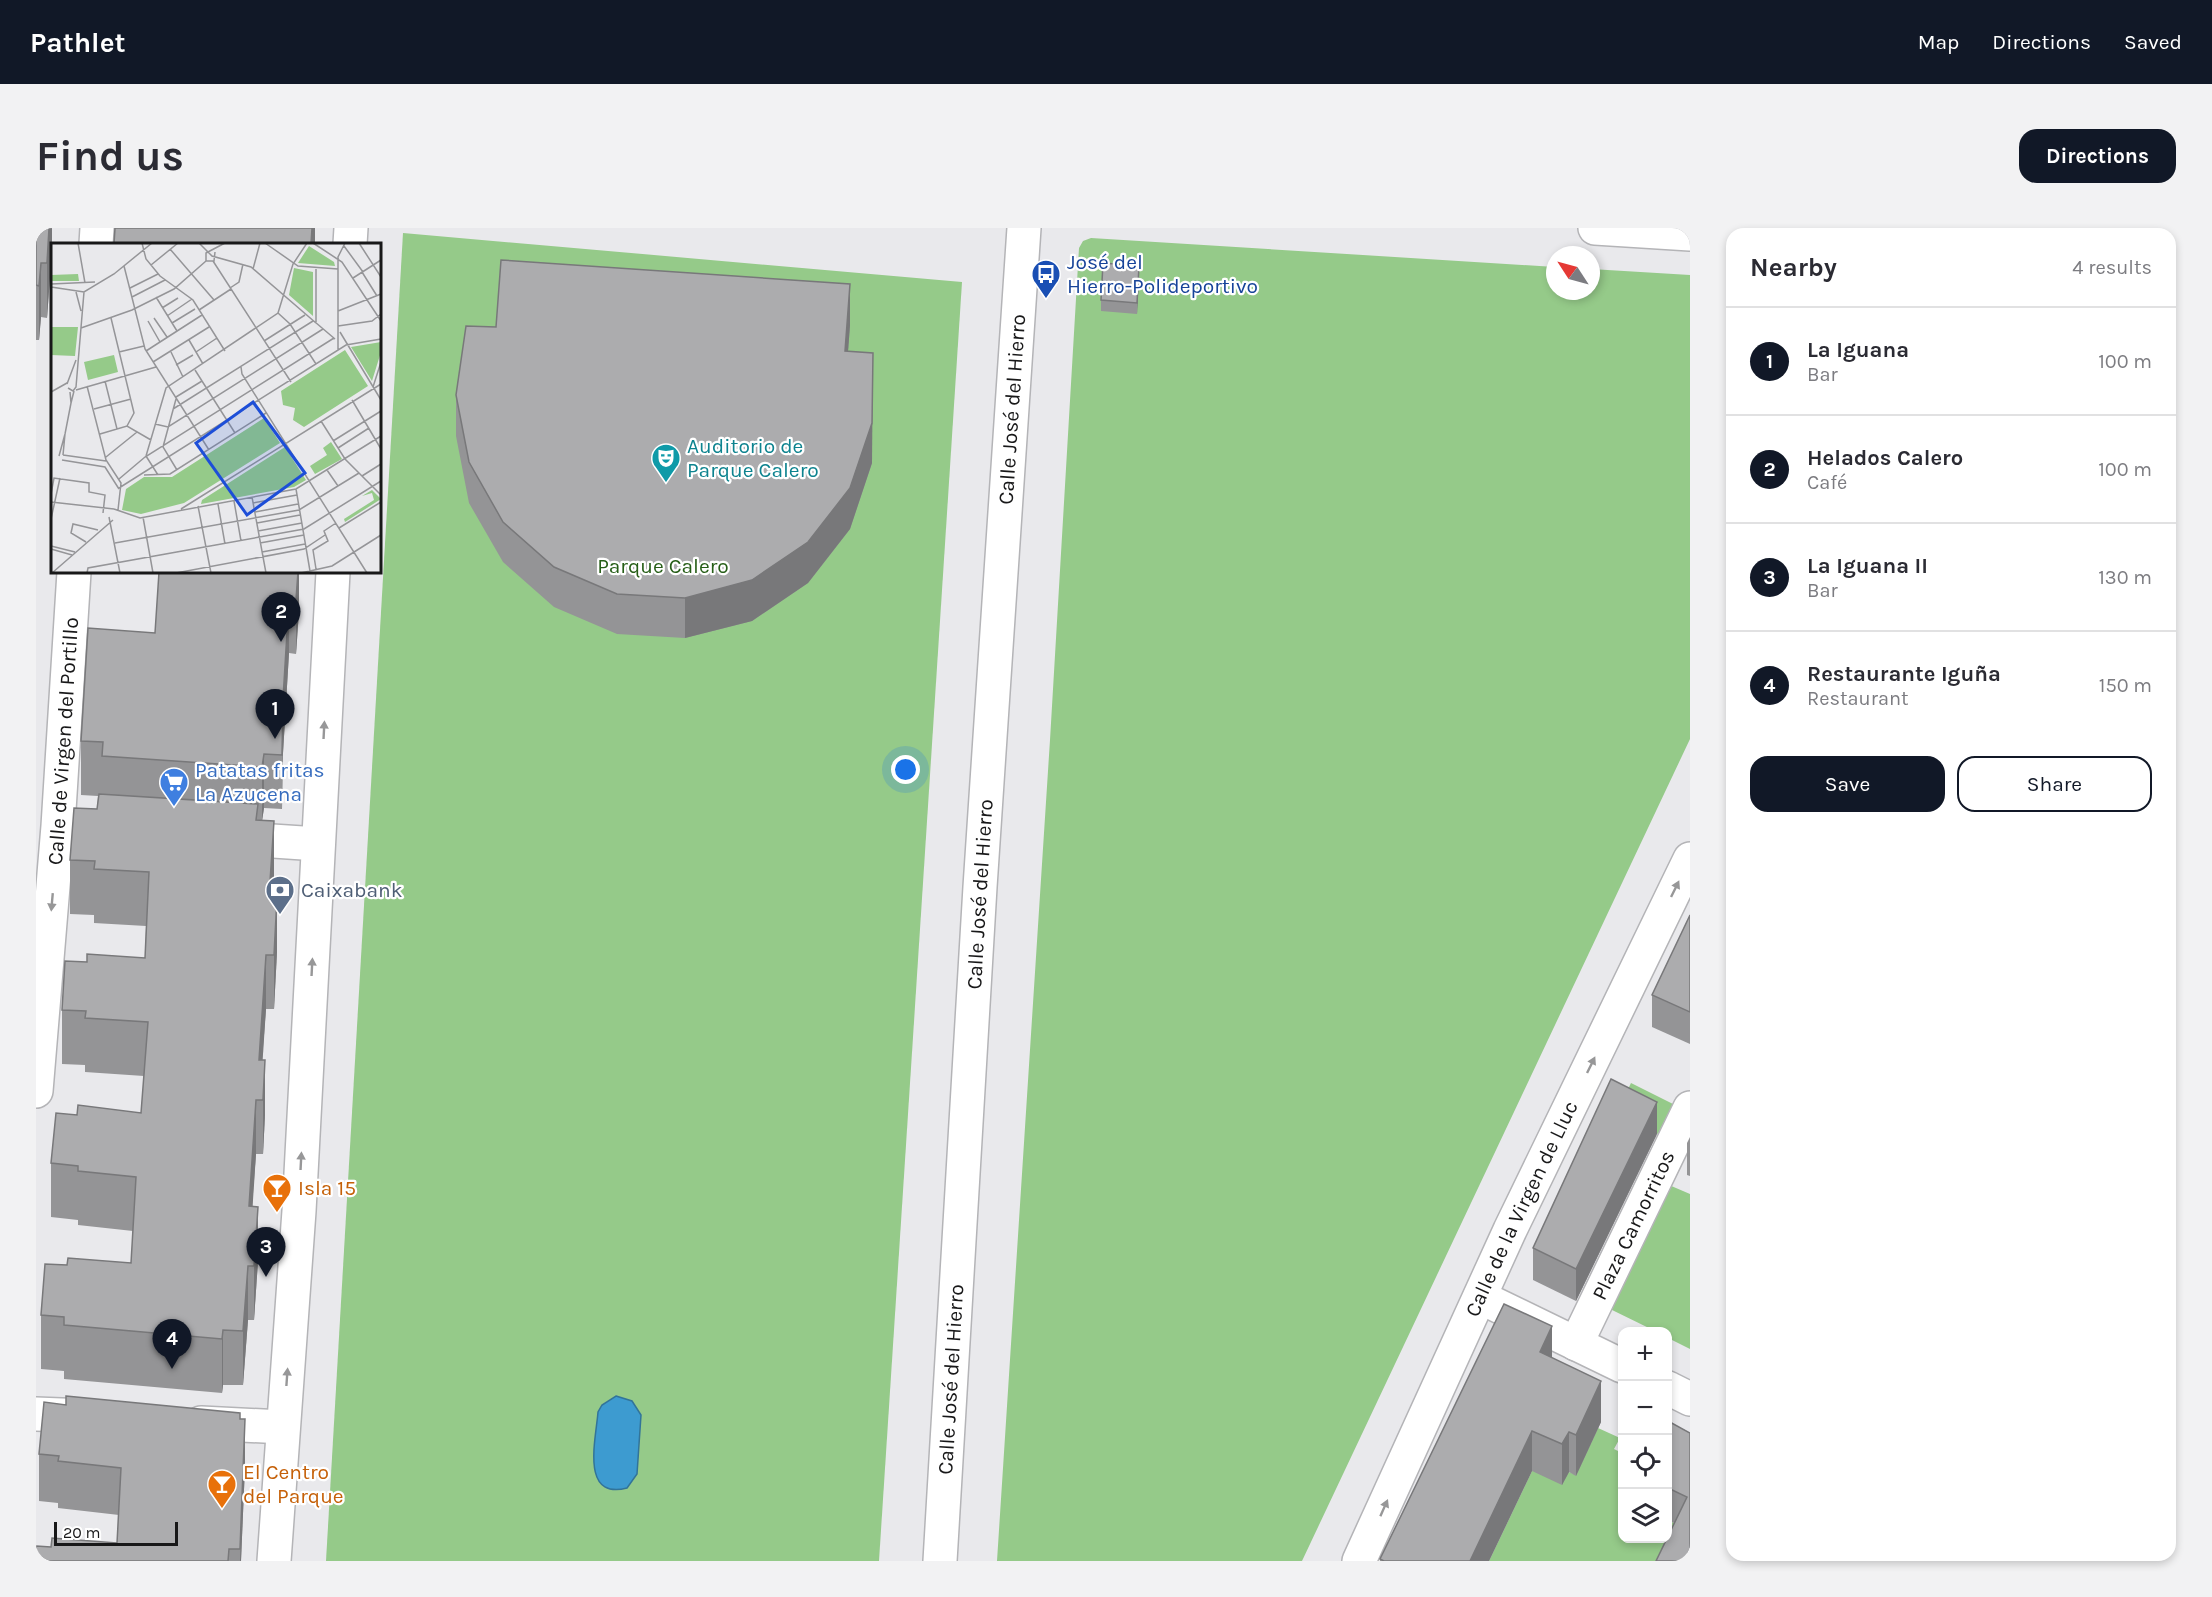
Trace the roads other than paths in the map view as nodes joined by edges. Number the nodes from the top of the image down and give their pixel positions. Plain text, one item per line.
1 (97, 228) edge
2 (351, 228) edge
3 (1024, 228) edge
4 (1595, 228) edge
5 (1690, 234) edge
6 (96, 243) edge
7 (350, 243) edge
8 (74, 573) edge
9 (333, 573) edge
10 (60, 827) edge
11 (200, 836) edge
12 (318, 844) junction
13 (1690, 859) edge
14 (36, 1091) edge
15 (1690, 1108) edge
16 (1480, 1297) junction
17 (1576, 1344) junction
18 (1618, 1364) edge
19 (1672, 1390) edge
20 (1690, 1399) edge
21 (36, 1414) edge
22 (113, 1418) edge
23 (171, 1421) edge
24 (283, 1427) junction
25 (274, 1561) edge
26 (940, 1561) edge
27 (1359, 1561) edge

1 - 6 street
2 - 7 street
3 - 26 street, Calle José del Hierro
4 - 5 street
8 - 10 street, Calle de Virgen del Portillo
12 -> 9 street
10 -> 14 street, Calle de Virgen del Portillo
11 - 12 street
24 -> 12 street
16 -> 13 street, Calle de la Virgen de Lluc
15 - 17 street, Plaza Camorritos
16 - 17 street
27 -> 16 street, Calle de la Virgen de Lluc
17 - 18 street
19 - 20 street
21 - 22 street
23 - 24 street
24 - 25 street

